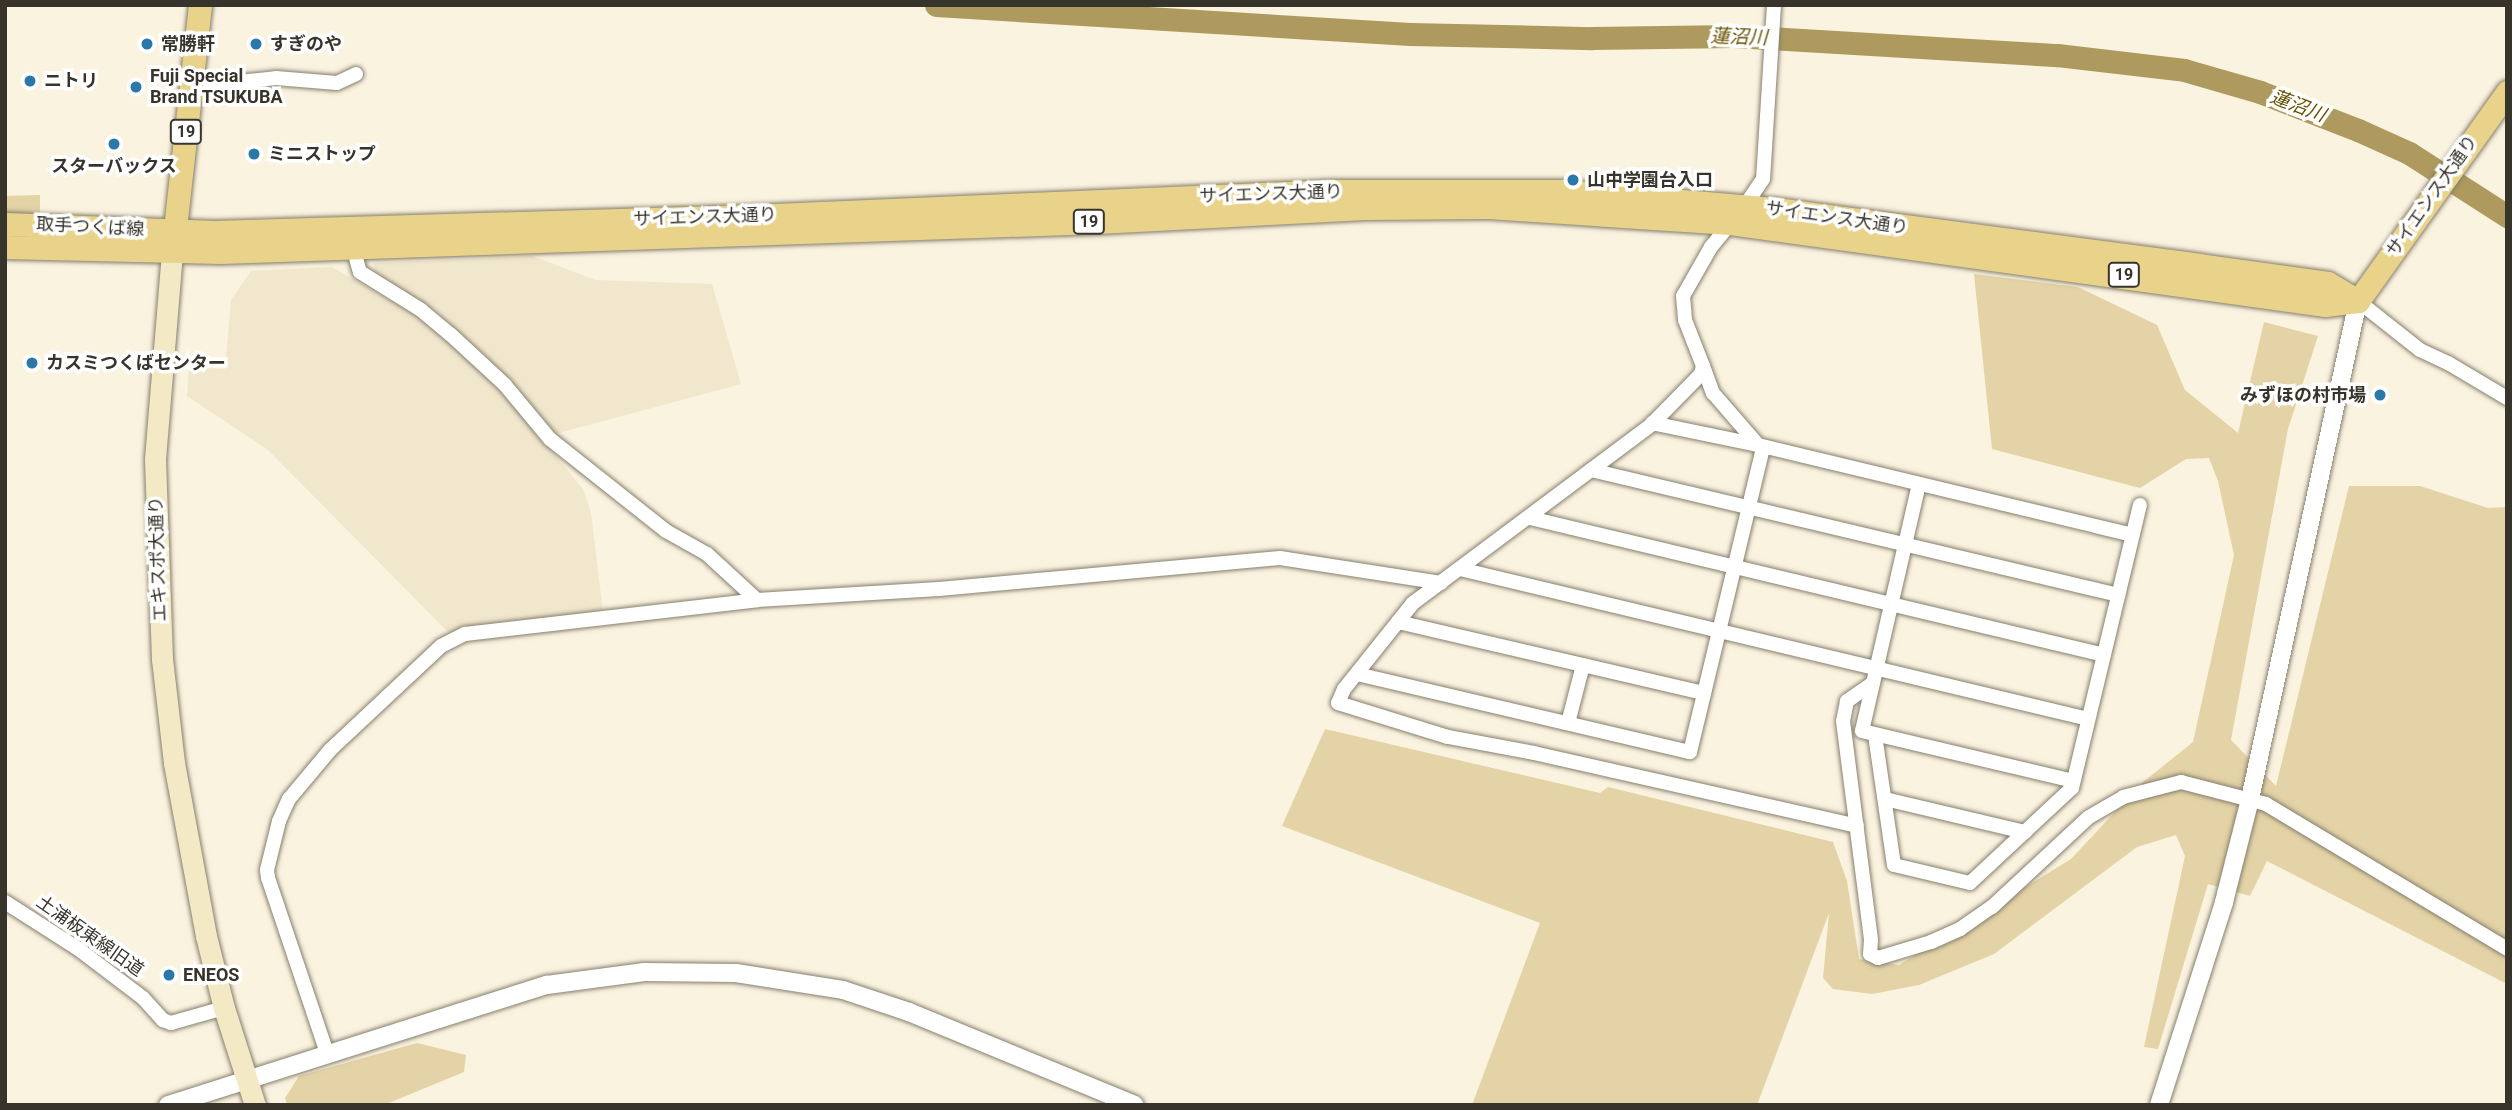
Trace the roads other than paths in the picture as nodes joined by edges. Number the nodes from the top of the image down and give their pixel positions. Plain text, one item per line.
1 (200, 5) edge
2 (1774, 5) edge
3 (356, 74) dead end
4 (191, 87) junction
5 (2507, 92) edge
6 (1745, 206) junction
7 (1730, 223) junction
8 (5, 224) edge
9 (352, 238) junction
10 (173, 242) junction
11 (5, 247) edge
12 (2358, 301) junction
13 (1703, 366) junction
14 (2507, 398) edge
15 (1652, 423) junction
16 (1760, 446) junction
17 (1591, 470) junction
18 (1919, 484) junction
19 (2140, 505) dead end
20 (1748, 508) junction
21 (1530, 518) junction
22 (2132, 535) junction
23 (1905, 545) junction
24 (1734, 567) junction
25 (1460, 569) junction
26 (1441, 583) junction
27 (2118, 595) junction
28 (757, 600) junction
29 (1892, 604) junction
30 (1398, 622) junction
31 (1719, 631) junction
32 (2104, 655) junction
33 (1583, 665) junction
34 (1357, 674) junction
35 (1875, 675) junction
36 (1704, 693) junction
37 (2088, 719) junction
38 (1568, 723) junction
39 (1875, 735) junction
40 (2073, 781) junction
41 (1885, 799) junction
42 (2250, 799) junction
43 (1857, 826) junction
44 (2025, 832) junction
45 (5, 902) edge
46 (2507, 949) edge
47 (224, 1008) junction
48 (327, 1053) junction
49 (246, 1079) junction
50 (1099, 1098) edge
51 (168, 1105) edge
52 (255, 1105) edge
53 (1135, 1105) edge
54 (2159, 1105) edge

1 - 4 main road, エキスポ大通り / 19
2 - 6 street
3 - 4 street
4 - 10 main road, エキスポ大通り / 19
5 - 12 main road, サイエンス大通り
6 - 7 street
6 - 9 main road, サイエンス大通り / 19
6 - 12 main road, サイエンス大通り / 19
7 - 9 main road, サイエンス大通り / 19
7 - 12 main road, サイエンス大通り / 19
7 - 13 street
8 - 10 main road, 取手つくば線 / 19
9 - 10 main road, サイエンス大通り / 19
9 - 28 street
10 - 11 main road, 取手つくば線 / 19
10 - 47 main road, エキスポ大通り
12 - 14 street
12 - 42 street
13 - 15 street
13 - 16 street
15 - 16 street
15 - 17 street
16 - 18 street
16 - 20 street
17 - 20 street
17 - 21 street
18 - 22 street
18 - 23 street
19 - 22 street
20 - 23 street
20 - 24 street
21 - 24 street
21 - 25 street
22 - 27 street
23 - 27 street
23 - 29 street
24 - 29 street
24 - 31 street
25 - 26 street
25 - 31 street
26 - 28 street
26 - 30 street
27 - 32 street
28 - 48 street
29 - 32 street
29 - 35 street
30 - 33 street
30 - 34 street
31 - 35 street
31 - 36 street
32 - 37 street
33 - 36 street
33 - 38 street
34 - 38 street
34 - 43 street
35 - 37 street
35 - 39 street
35 - 43 street
36 - 38 street
37 - 40 street
39 - 40 street
39 - 41 street
40 - 44 street
41 - 44 street
41 - 44 street
42 - 43 street
42 - 46 street
42 - 54 street
45 - 47 street, 土浦板東線旧道
47 - 49 main road, エキスポ大通り
48 - 49 street
48 - 50 street
49 - 51 street
49 - 52 main road, エキスポ大通り
50 - 53 street

